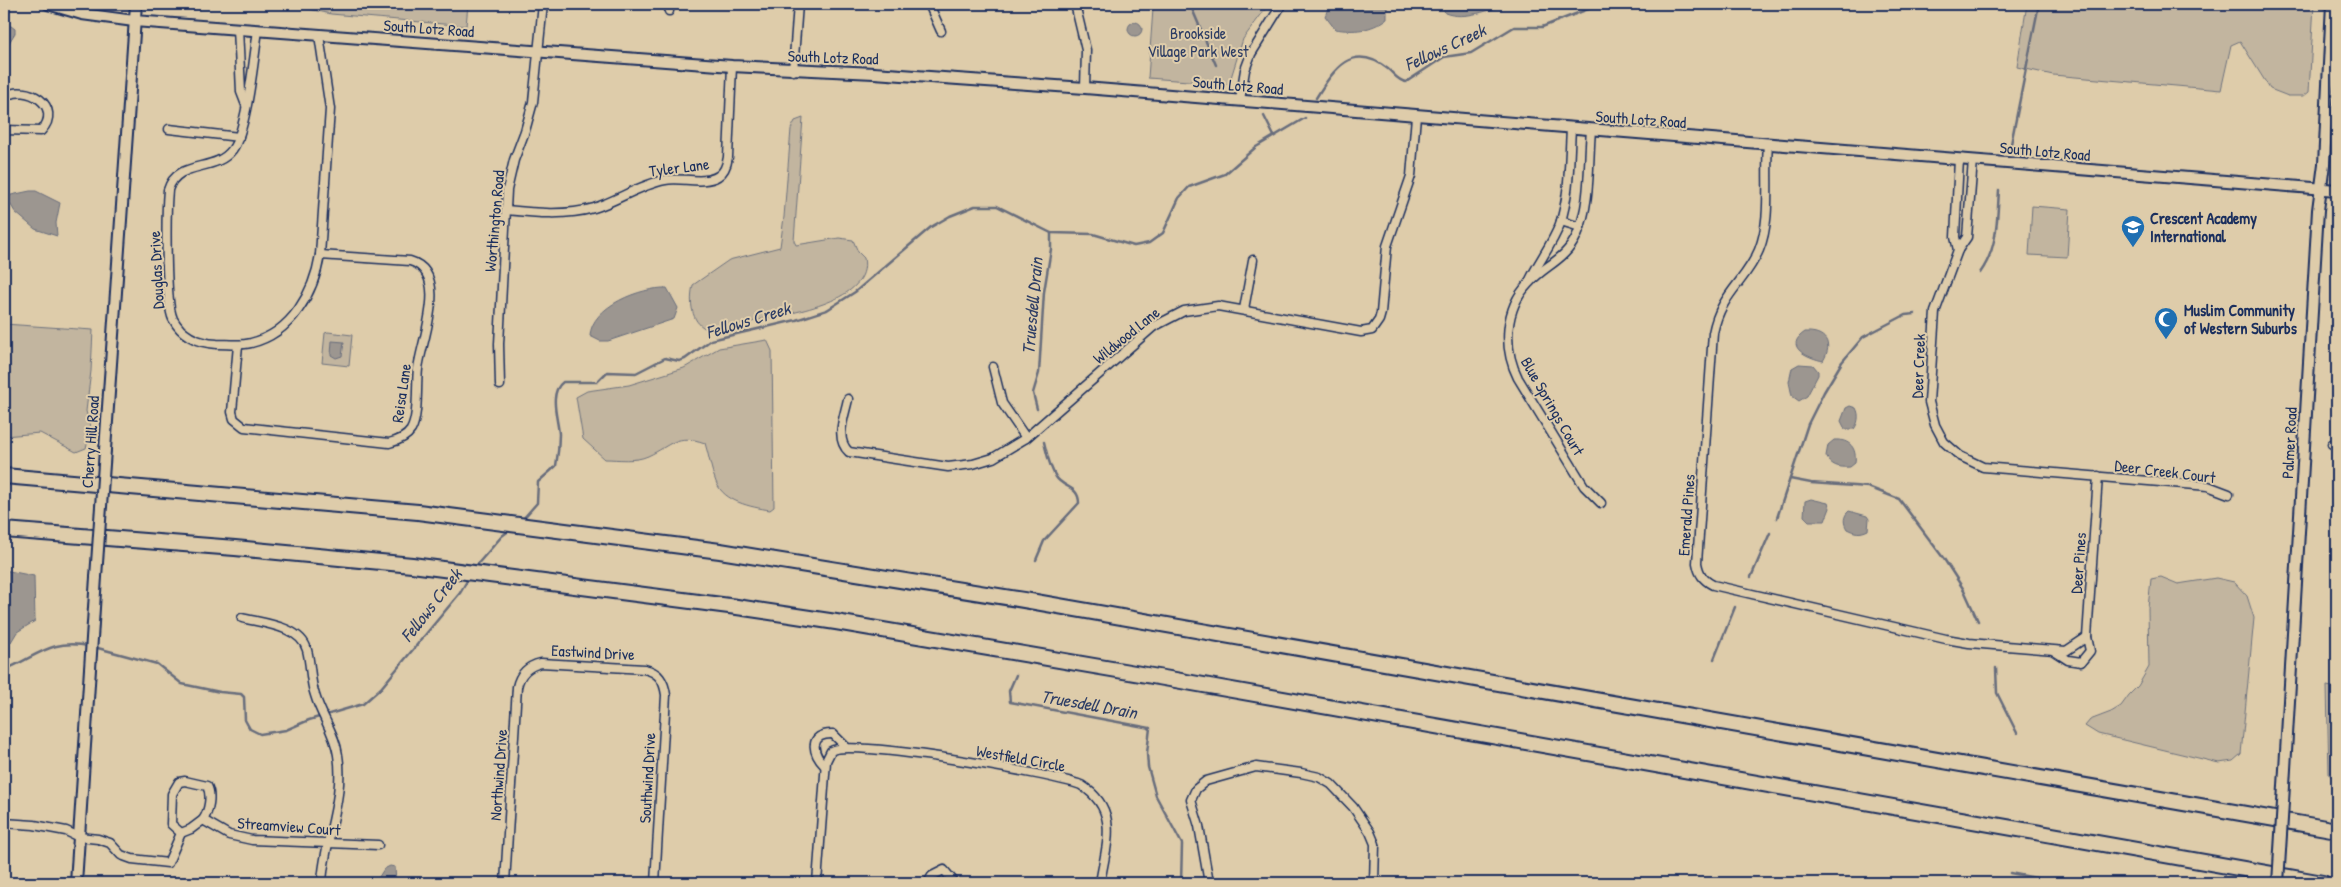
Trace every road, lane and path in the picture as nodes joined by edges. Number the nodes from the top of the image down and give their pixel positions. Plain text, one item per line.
1 (48, 4) edge
2 (136, 4) edge
3 (543, 4) edge
4 (798, 4) edge
5 (929, 4) edge
6 (1075, 4) edge
7 (1282, 4) edge
8 (2331, 9) edge
9 (134, 21) junction
10 (238, 28) junction
11 (258, 30) junction
12 (941, 31) dead end
13 (319, 35) junction
14 (539, 52) junction
15 (732, 66) junction
16 (793, 70) junction
17 (1085, 88) junction
18 (4, 97) edge
19 (1240, 100) junction
20 (246, 107) junction
21 (1416, 116) junction
22 (169, 129) dead end
23 (1571, 129) junction
24 (4, 130) edge
25 (1591, 130) junction
26 (238, 138) junction
27 (1768, 144) junction
28 (1959, 158) junction
29 (1973, 160) junction
30 (2321, 187) junction
31 (2337, 190) edge
32 (506, 210) junction
33 (1561, 221) junction
34 (1580, 227) junction
35 (1958, 250) junction
36 (320, 255) junction
37 (1253, 260) dead end
38 (1529, 282) junction
39 (1244, 309) junction
40 (238, 344) junction
41 (993, 367) dead end
42 (500, 384) dead end
43 (848, 399) dead end
44 (1026, 438) junction
45 (4, 476) edge
46 (2098, 476) junction
47 (2229, 494) dead end
48 (1601, 503) dead end
49 (4, 530) edge
50 (242, 618) dead end
51 (2086, 637) junction
52 (2052, 650) junction
53 (524, 671) joint
54 (659, 676) joint
55 (846, 747) junction
56 (825, 766) junction
57 (203, 820) junction
58 (4, 823) edge
59 (2337, 830) edge
60 (181, 833) junction
61 (79, 837) junction
62 (328, 842) junction
63 (378, 845) dead end
64 (76, 883) edge
65 (322, 883) edge
66 (505, 883) edge
67 (655, 883) edge
68 (817, 883) edge
69 (928, 883) edge
70 (955, 883) edge
71 (1100, 883) edge
72 (1209, 883) edge
73 (1374, 883) edge
74 (2278, 883) edge
75 (2323, 883) edge

1 - 9 street, South Lotz Road
2 - 9 street, Cherry Hill Road
3 - 14 street, Worthington Road
4 - 16 street
5 - 12 street
6 - 17 street
7 - 19 street
8 - 30 street, Palmer Road
9 - 10 street, South Lotz Road
9 - 61 street, Cherry Hill Road, bridge
10 - 11 street, South Lotz Road
10 - 20 street, Douglas Drive
11 - 13 street, South Lotz Road
11 - 20 street, Douglas Drive
13 - 14 street, South Lotz Road
13 - 36 street, Douglas Drive
14 - 15 street, South Lotz Road
14 - 32 street, Worthington Road
15 - 16 street, South Lotz Road
15 - 32 street, Tyler Lane
16 - 17 street, South Lotz Road
17 - 19 street, South Lotz Road
18 - 24 street
19 - 21 street, South Lotz Road
20 - 26 street, Douglas Drive
21 - 23 street, South Lotz Road
21 - 39 street, Wildwood Lane
22 - 26 street
23 - 25 street, South Lotz Road
23 - 33 street
25 - 27 street, South Lotz Road
25 - 34 street, Blue Springs Court
26 - 40 street, Douglas Drive
27 - 28 street, South Lotz Road
27 - 52 street, Emerald Pines
28 - 29 street, South Lotz Road
28 - 35 street, Deer Creek
29 - 30 street, South Lotz Road
29 - 35 street, Deer Creek
30 - 31 street, South Lotz Road
30 - 74 street, Palmer Road, bridge
32 - 42 street, Worthington Road
33 - 34 street
33 - 38 street
34 - 38 street, Blue Springs Court
35 - 46 street, Deer Creek
36 - 40 street, Douglas Drive
36 - 40 street, Reisa Lane
37 - 39 street
38 - 48 street, Blue Springs Court
39 - 44 street, Wildwood Lane
41 - 44 street
43 - 44 street, Wildwood Lane
45 - 59 highway
46 - 47 street, Deer Creek Court
46 - 51 street, Deer Pines
49 - 75 highway
50 - 62 street
51 - 52 street, Emerald Pines
51 - 52 street, Deer Pines
53 - 54 street, Eastwind Drive
53 - 66 street, Northwind Drive
54 - 67 street, Southwind Drive
55 - 56 street
55 - 56 street, Westfield Circle
55 - 71 street, Westfield Circle
56 - 68 street, Westfield Circle
57 - 60 street
57 - 60 street
57 - 62 street, Streamview Court
58 - 61 street
60 - 61 street
61 - 64 street, Cherry Hill Road
62 - 63 street, Streamview Court
62 - 65 street
69 - 70 street
72 - 73 street

